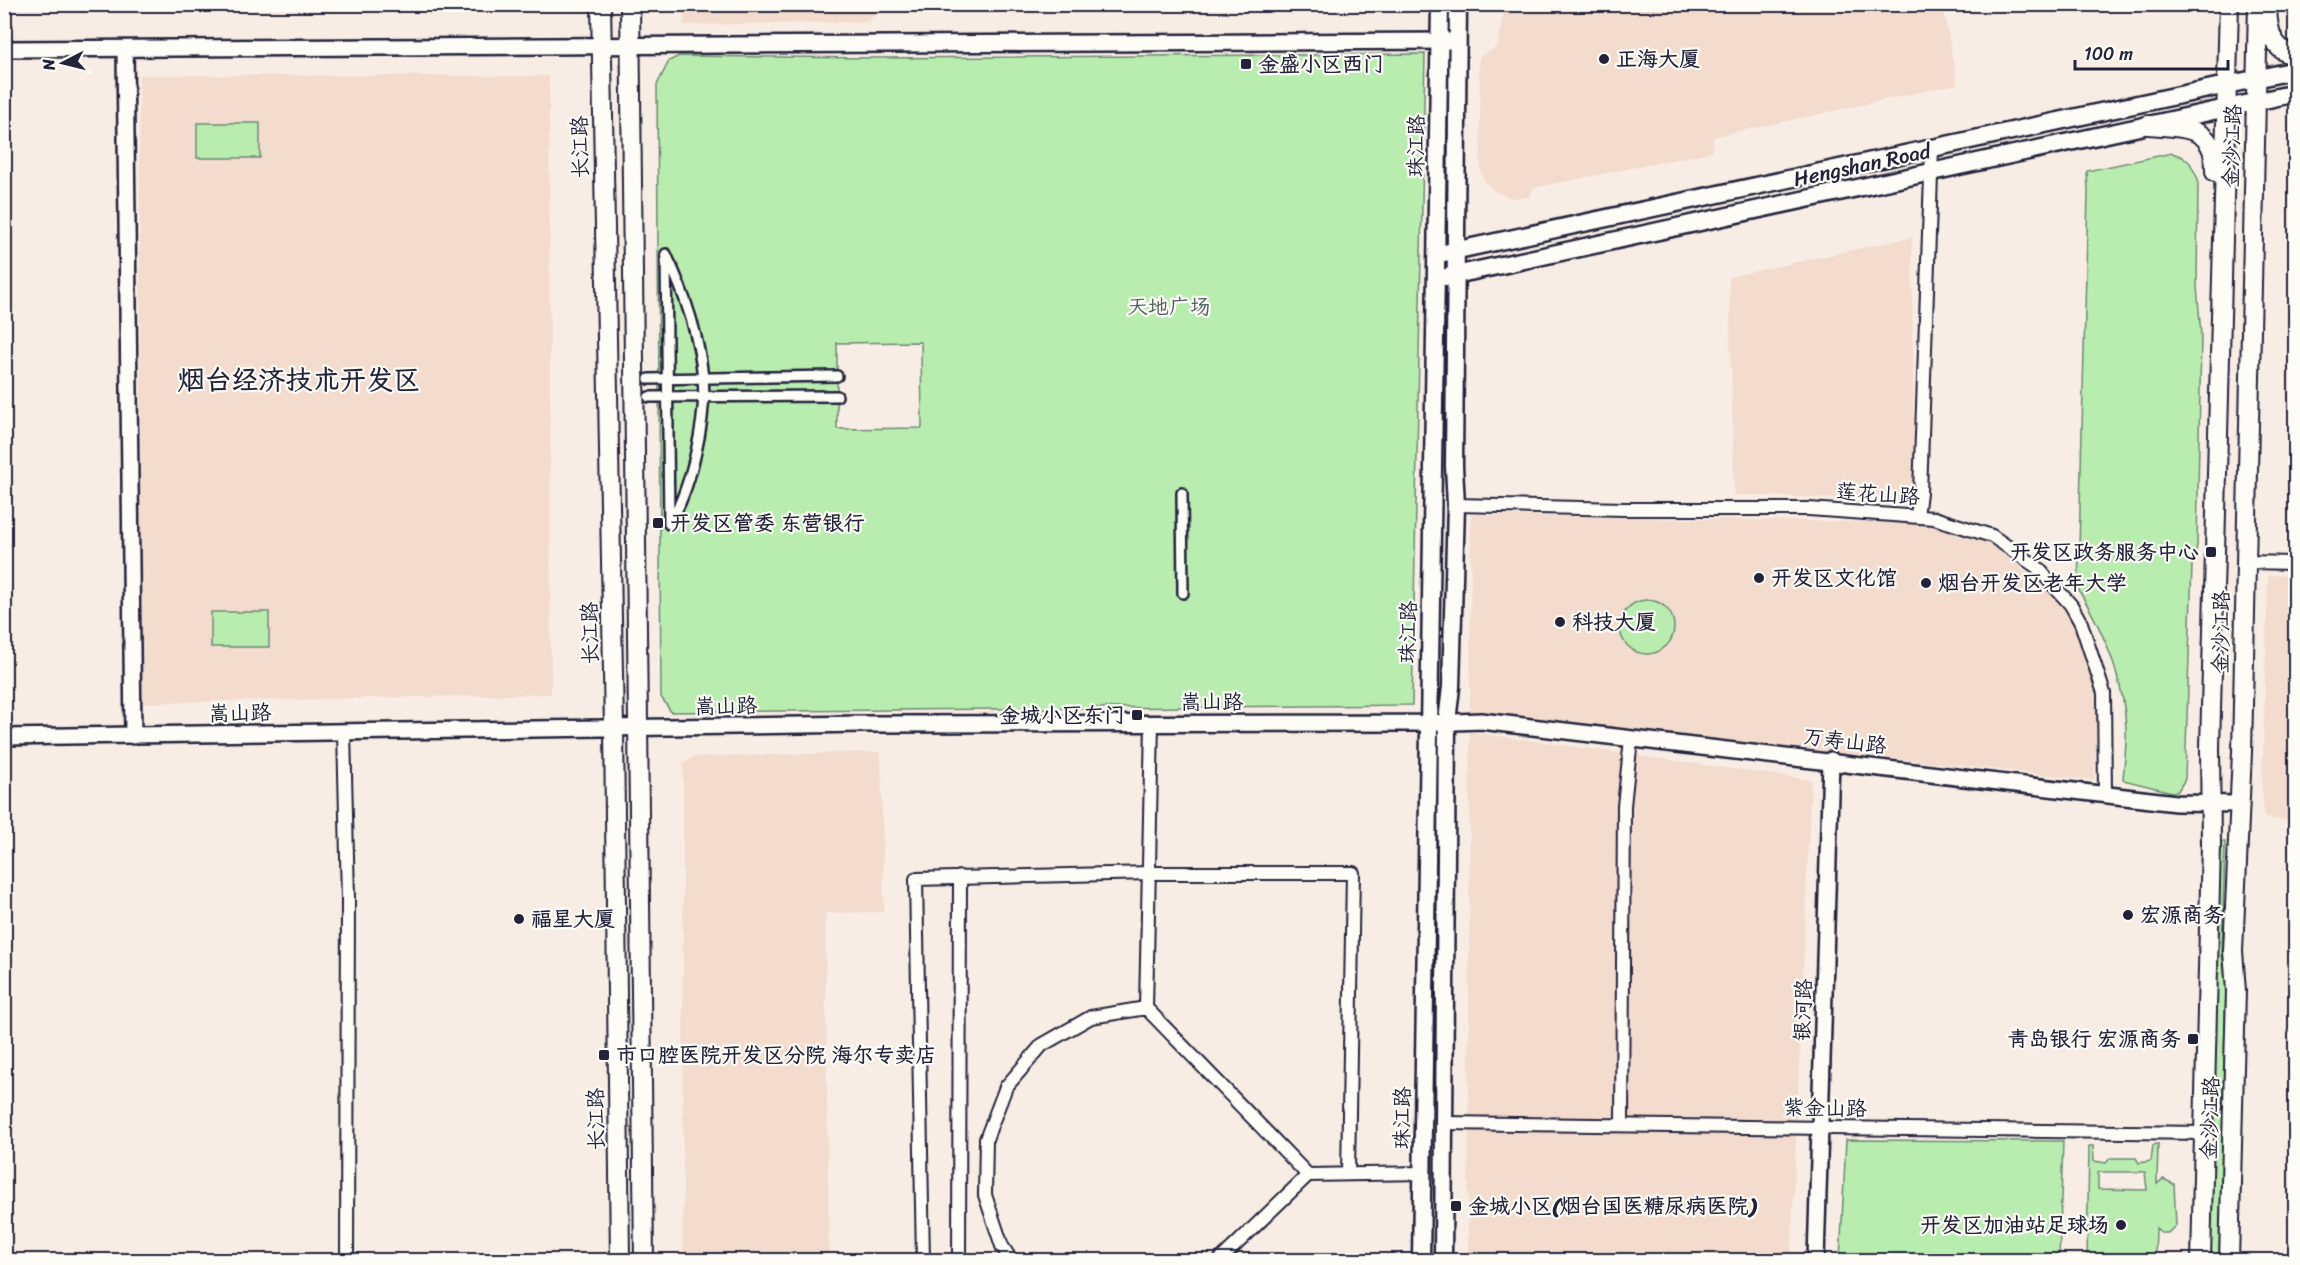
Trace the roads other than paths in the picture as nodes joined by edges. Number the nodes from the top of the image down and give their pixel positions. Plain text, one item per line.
1 (601, 4) edge
2 (630, 4) edge
3 (1440, 4) edge
4 (1458, 4) edge
5 (2229, 4) edge
6 (2258, 4) edge
7 (2266, 4) edge
8 (1440, 41) junction
9 (1457, 41) junction
10 (630, 44) junction
11 (601, 45) junction
12 (4, 49) edge
13 (125, 49) junction
14 (2295, 56) edge
15 (2295, 70) edge
16 (2256, 79) junction
17 (2226, 85) junction
18 (2295, 93) edge
19 (2256, 102) junction
20 (2225, 108) junction
21 (2148, 125) junction
22 (1932, 147) junction
23 (1932, 172) junction
24 (1455, 251) junction
25 (1438, 254) junction
26 (1457, 276) junction
27 (1437, 279) junction
28 (2222, 335) junction
29 (837, 376) dead end
30 (703, 378) junction
31 (649, 379) dead end
32 (837, 396) dead end
33 (649, 397) dead end
34 (703, 397) junction
35 (1182, 493) dead end
36 (1456, 505) junction
37 (1917, 516) junction
38 (2245, 562) junction
39 (2295, 563) edge
40 (1183, 593) dead end
41 (1447, 722) junction
42 (1152, 723) junction
43 (1428, 723) junction
44 (614, 728) junction
45 (639, 728) junction
46 (344, 732) junction
47 (133, 736) junction
48 (4, 737) edge
49 (1631, 739) junction
50 (1831, 760) junction
51 (2105, 794) junction
52 (2211, 804) junction
53 (2238, 804) junction
54 (1150, 873) junction
55 (960, 877) junction
56 (1146, 1008) junction
57 (1445, 1123) junction
58 (1622, 1125) junction
59 (1821, 1126) junction
60 (2204, 1133) junction
61 (1424, 1173) junction
62 (1348, 1174) junction
63 (1308, 1175) junction
64 (347, 1260) edge
65 (620, 1260) edge
66 (644, 1260) edge
67 (923, 1260) edge
68 (959, 1260) edge
69 (1011, 1260) edge
70 (1220, 1260) edge
71 (1421, 1260) edge
72 (1443, 1260) edge
73 (1816, 1260) edge
74 (2201, 1260) edge
75 (2229, 1260) edge

1 - 11 main road, 长江路
2 - 10 main road
3 - 8 main road, 珠江路
4 - 9 main road
5 - 17 main road, 金沙江路
6 - 16 main road, 金沙江路
7 - 14 main road
8 - 9 street
8 - 10 street
8 - 25 main road, 珠江路
9 - 24 main road
10 - 11 street
10 - 45 main road
11 - 13 street
11 - 44 main road, 长江路
12 - 13 street
13 - 47 street
15 - 16 main road, Hengshan Road
16 - 17 main road, Hengshan Road
16 - 19 main road, 金沙江路
17 - 20 main road, 金沙江路
17 - 22 main road, Hengshan Road
18 - 19 main road, Hengshan Road
19 - 20 main road, Hengshan Road
19 - 38 main road, 金沙江路
20 - 21 main road, Hengshan Road
20 - 28 main road, 金沙江路
21 - 23 main road, Hengshan Road
21 - 28 main road
22 - 23 street
22 - 24 main road, Hengshan Road
23 - 26 main road, Hengshan Road
23 - 37 street
24 - 25 main road, Hengshan Road
24 - 26 main road
25 - 27 main road, 珠江路
26 - 27 main road, Hengshan Road
26 - 36 main road
27 - 43 main road, 珠江路
28 - 52 main road, 金沙江路
29 - 30 street
30 - 31 street
30 - 34 street
30 - 34 street
32 - 34 street
33 - 34 street
35 - 40 street
36 - 37 street, 莲花山路
36 - 41 main road
37 - 51 street, 莲花山路
38 - 39 street
38 - 53 main road, 金沙江路
41 - 43 street, 嵩山路
41 - 49 street, 万寿山路
41 - 57 main road
42 - 43 street, 嵩山路
42 - 45 street, 嵩山路
42 - 54 street
43 - 61 main road, 珠江路
44 - 45 street, 嵩山路
44 - 46 street, 嵩山路
44 - 65 main road, 长江路
45 - 66 main road
46 - 47 street, 嵩山路
46 - 64 street
47 - 48 street, 嵩山路
49 - 50 street, 万寿山路
49 - 58 street
50 - 51 street, 万寿山路
50 - 59 street, 银河路
51 - 52 street, 万寿山路
52 - 53 street, 万寿山路
52 - 60 main road, 金沙江路
53 - 75 main road, 金沙江路
54 - 55 street
54 - 56 street
54 - 62 street
55 - 67 street
55 - 68 street
56 - 63 street
56 - 69 street
57 - 58 street, 紫金山路
57 - 72 main road
58 - 59 street, 紫金山路
59 - 60 street, 紫金山路
59 - 73 street, 银河路
60 - 74 main road, 金沙江路
61 - 62 street
61 - 71 main road, 珠江路
62 - 63 street
63 - 70 street

